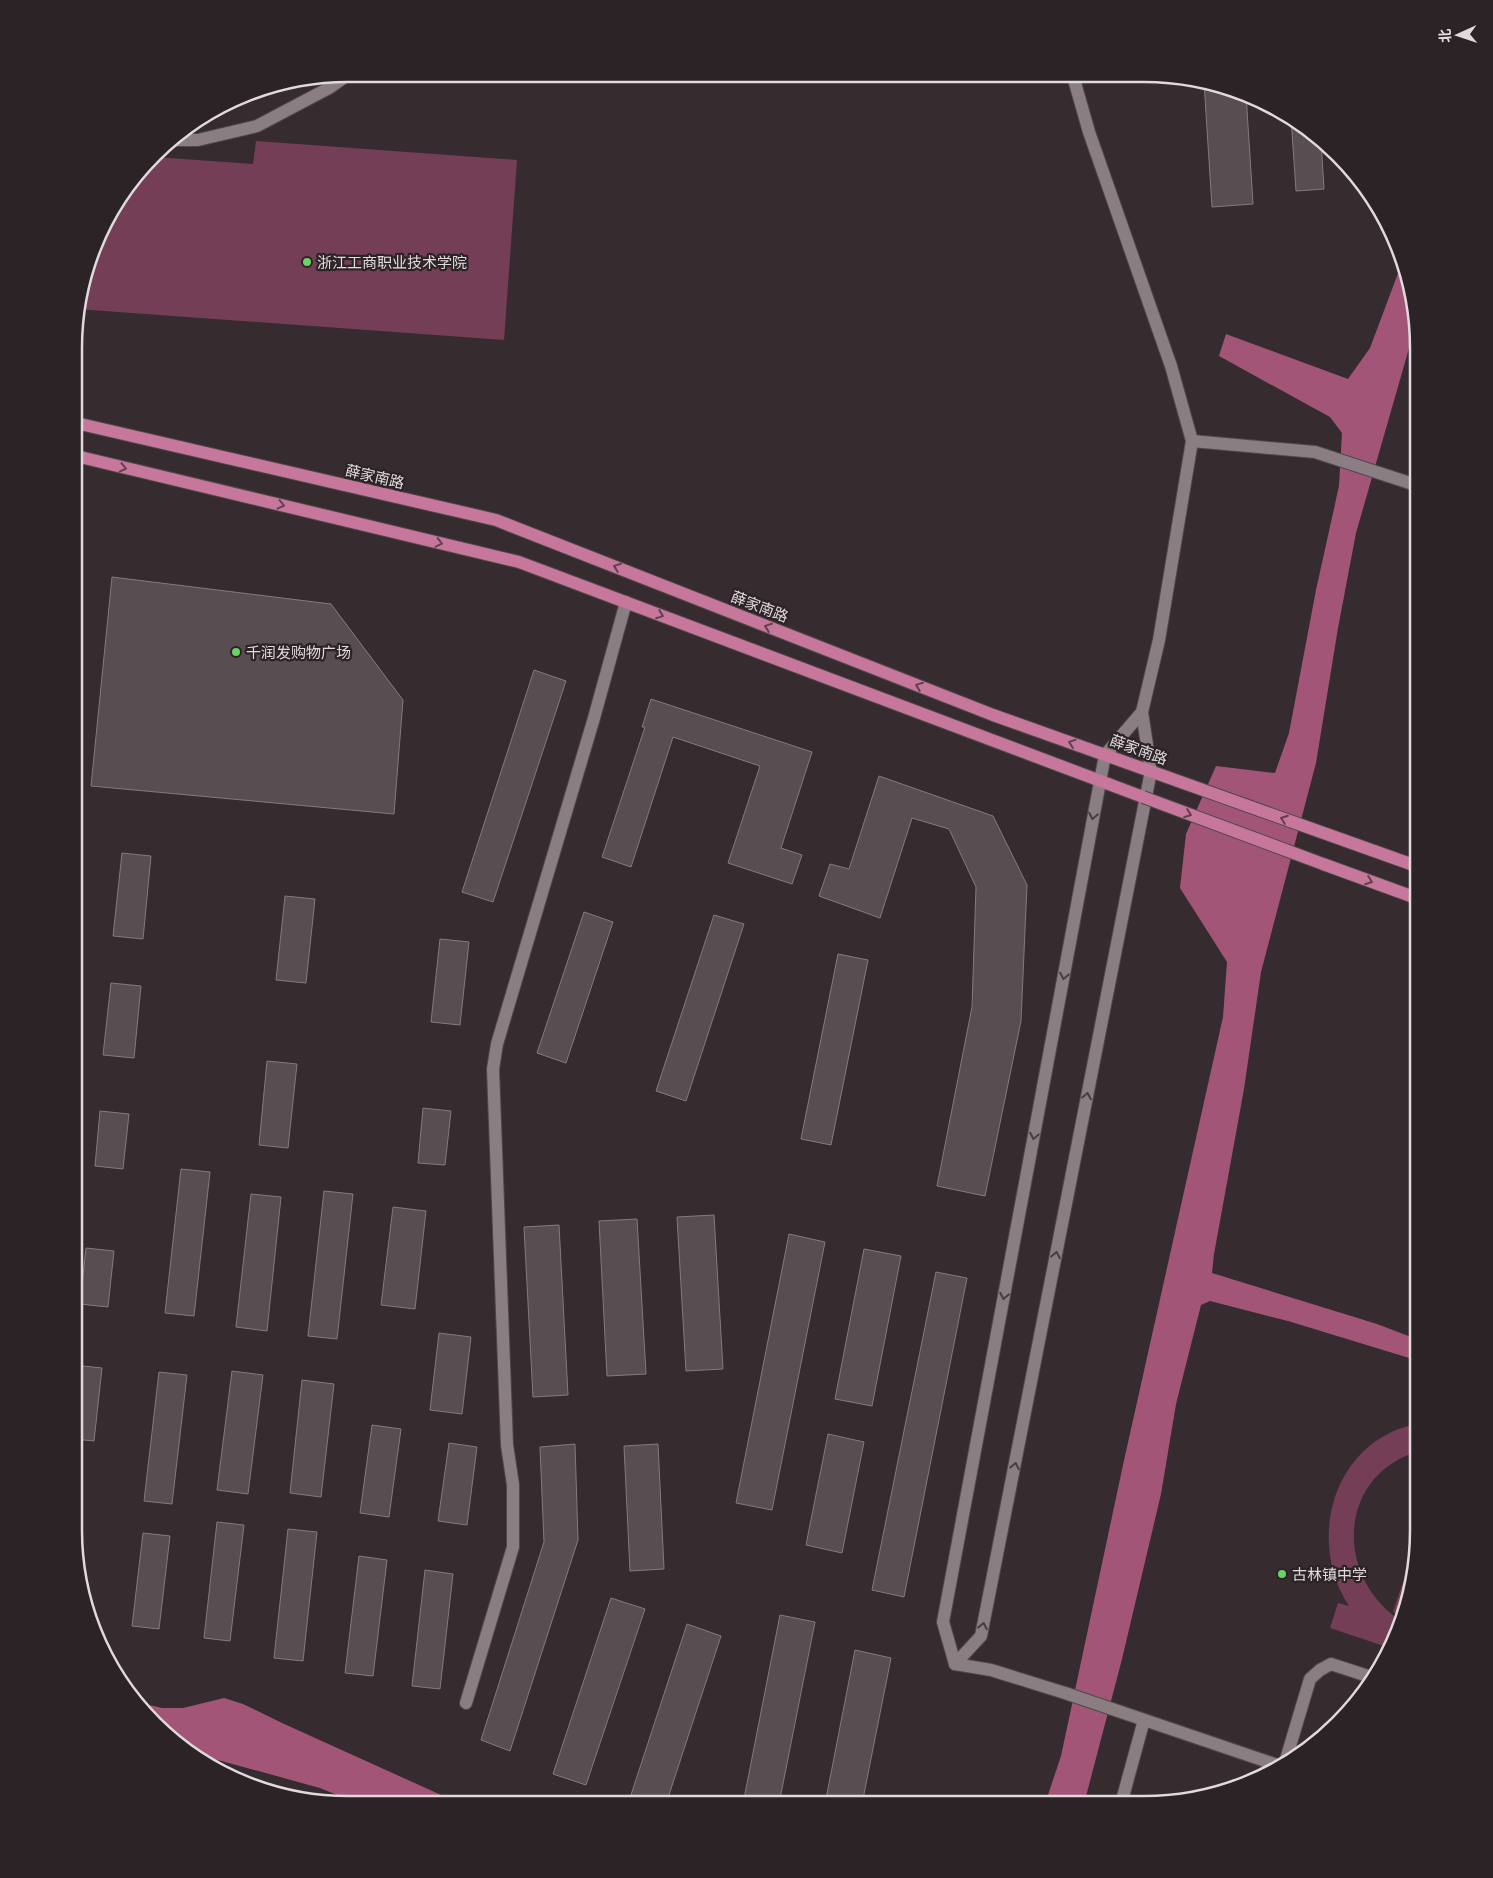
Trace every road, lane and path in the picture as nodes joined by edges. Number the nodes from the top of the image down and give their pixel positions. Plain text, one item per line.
1 (1076, 82) edge
2 (337, 83) edge
3 (182, 140) edge
4 (82, 424) edge
5 (1192, 441) junction
6 (82, 457) edge
7 (1410, 483) edge
8 (626, 602) junction
9 (1142, 712) junction
10 (1105, 754) junction
11 (1150, 771) junction
12 (1100, 781) junction
13 (1410, 864) edge
14 (1410, 896) edge
15 (955, 1664) junction
16 (1367, 1676) edge
17 (466, 1703) dead end
18 (1144, 1720) junction
19 (1287, 1755) edge
20 (1273, 1763) edge
21 (1123, 1796) edge

1 - 5 street
2 - 3 street
10 -> 4 main road, 薛家南路
5 - 7 street
5 - 9 street
6 -> 8 main road
8 -> 12 main road
8 - 17 street
9 - 10 street
9 - 11 street
10 - 11 main road, 薛家南路
10 - 12 street
13 -> 11 main road, 薛家南路
15 -> 11 street
12 -> 14 main road, bridge
12 -> 15 street
15 - 18 street
16 - 19 street
18 - 20 street
18 - 21 street

